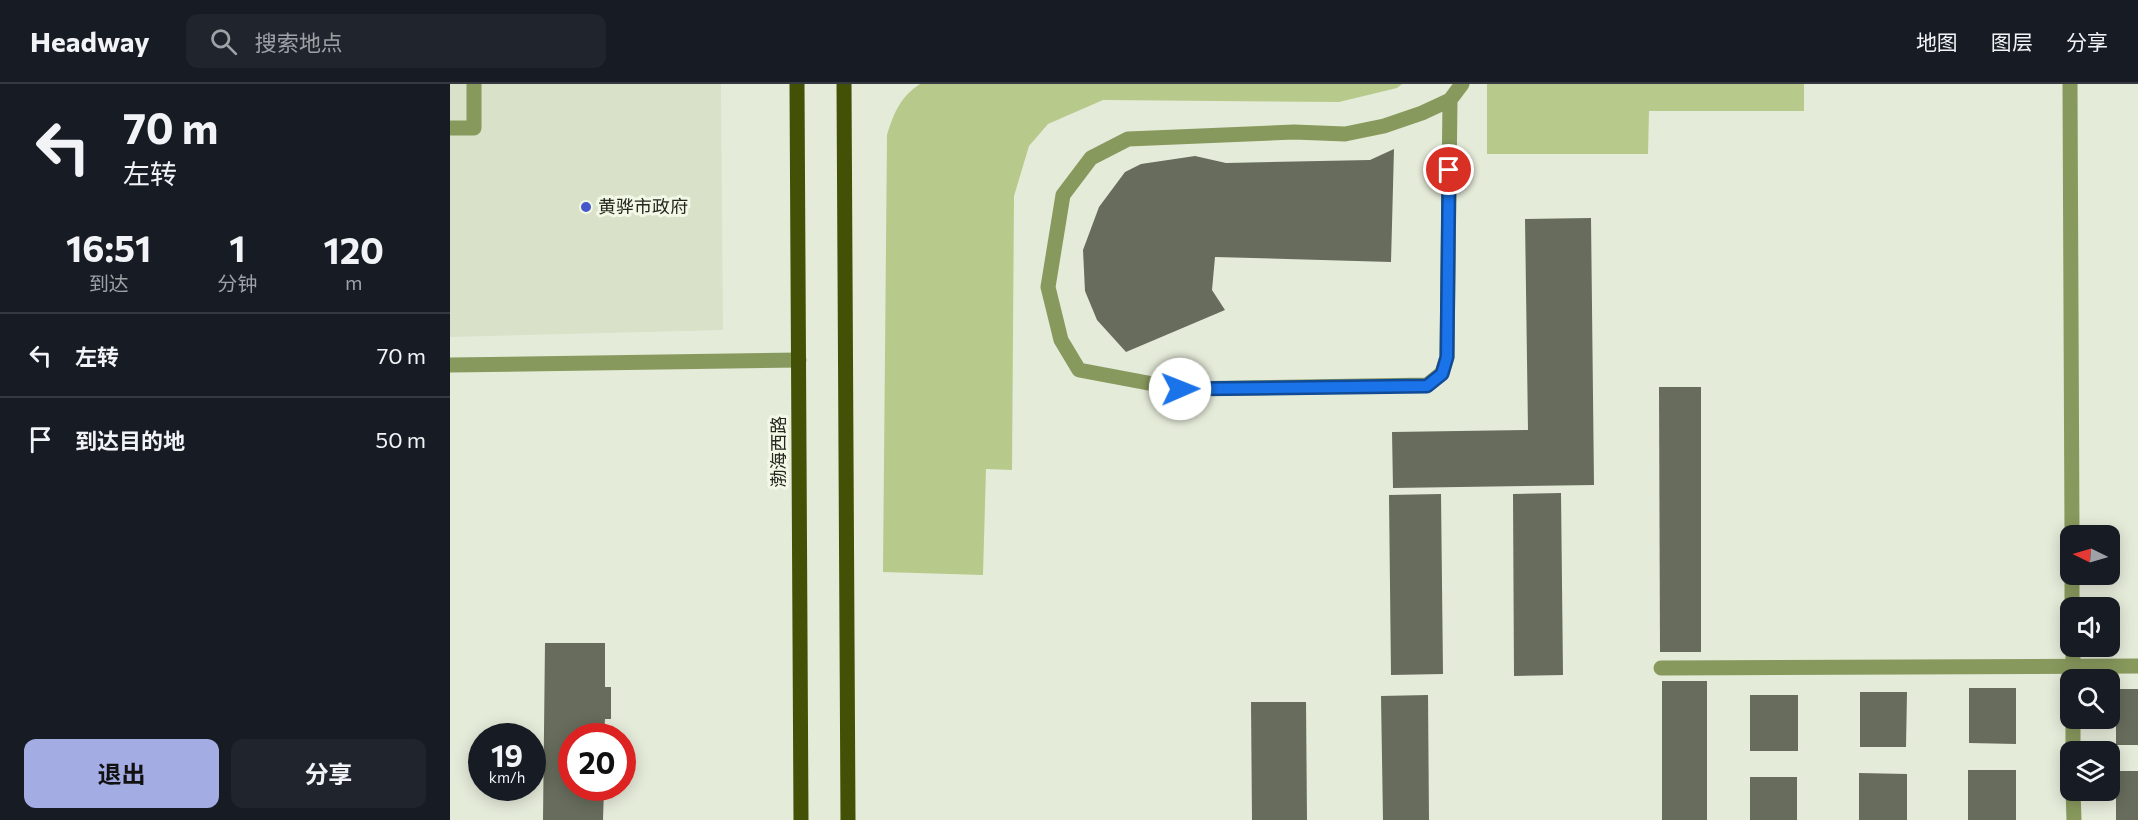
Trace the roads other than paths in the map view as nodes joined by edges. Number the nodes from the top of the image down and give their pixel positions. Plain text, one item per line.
1 (474, 84) edge
2 (797, 84) edge
3 (844, 84) edge
4 (1462, 84) edge
5 (2070, 84) edge
6 (1450, 100) junction
7 (450, 128) edge
8 (799, 360) junction
9 (450, 365) edge
10 (2072, 525) edge
11 (2138, 666) edge
12 (1661, 668) dead end
13 (2110, 669) edge
14 (2060, 673) edge
15 (2073, 801) edge
16 (801, 820) edge
17 (848, 820) edge
18 (2074, 820) edge

1 - 7 street
2 - 8 main road, 渤海西路
3 - 17 main road
4 - 6 street
5 - 10 street
6 - 6 street
8 - 9 street
8 - 16 main road, 渤海西路
11 - 13 street
12 - 14 street
15 - 18 street

